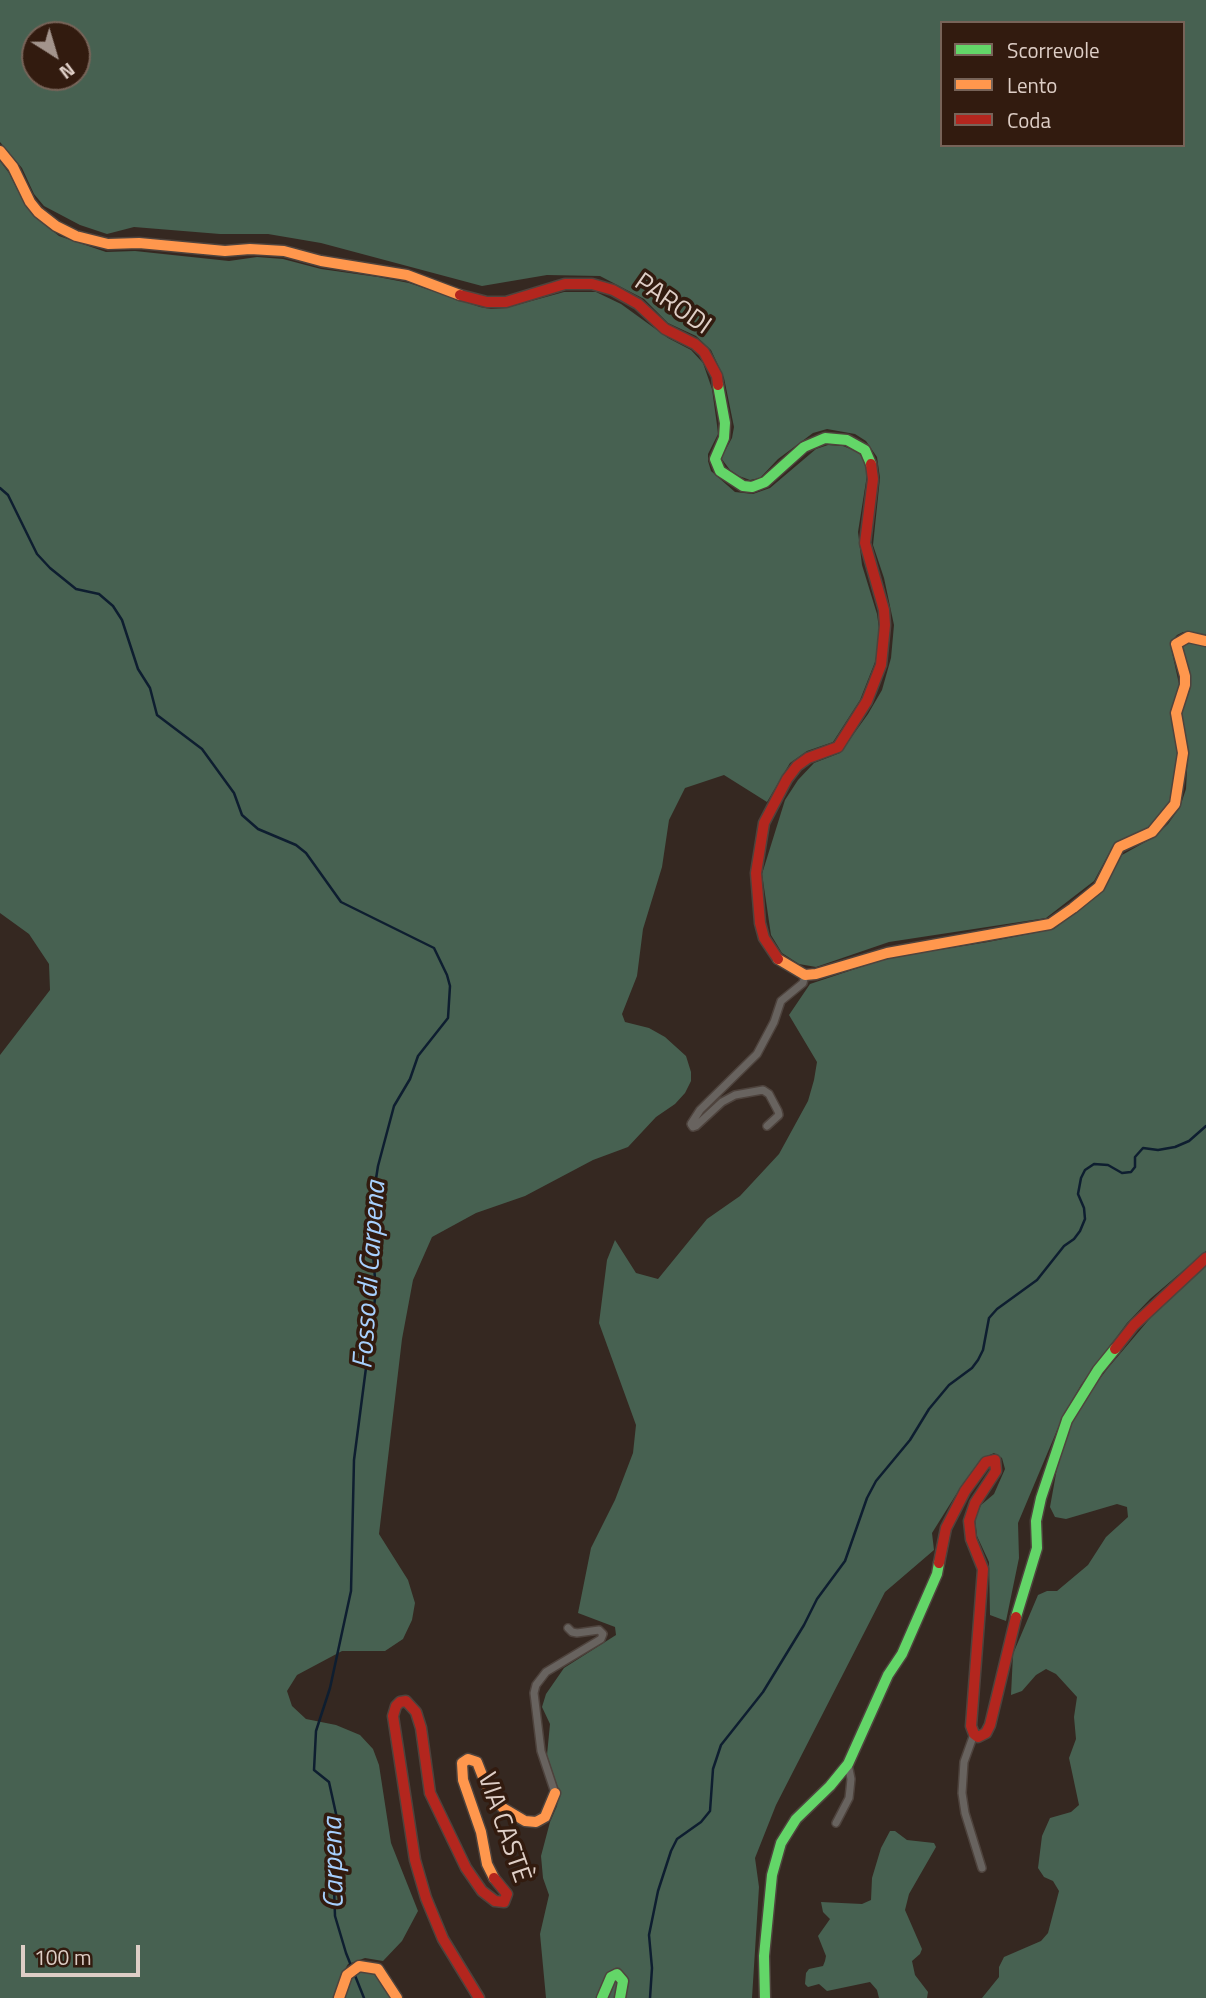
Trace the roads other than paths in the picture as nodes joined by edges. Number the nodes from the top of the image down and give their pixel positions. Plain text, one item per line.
1 (0, 151) edge
2 (1206, 641) edge
3 (805, 975) junction
4 (766, 1126) dead end
5 (1206, 1258) edge
6 (568, 1628) dead end
7 (974, 1734) junction
8 (848, 1764) junction
9 (555, 1793) joint
10 (836, 1823) dead end
11 (982, 1866) dead end
12 (340, 1998) edge
13 (397, 1998) edge
14 (479, 1998) edge
15 (602, 1998) edge
16 (620, 1998) edge
17 (765, 1998) edge

1 - 3 street, PARODI
2 - 3 street
3 - 4 street
5 - 7 street
6 - 9 street, VIA CASTÈ
7 - 8 street
7 - 11 street
8 - 10 street
8 - 17 street
9 - 14 street, VIA CASTÈ
12 - 13 street
15 - 16 street

